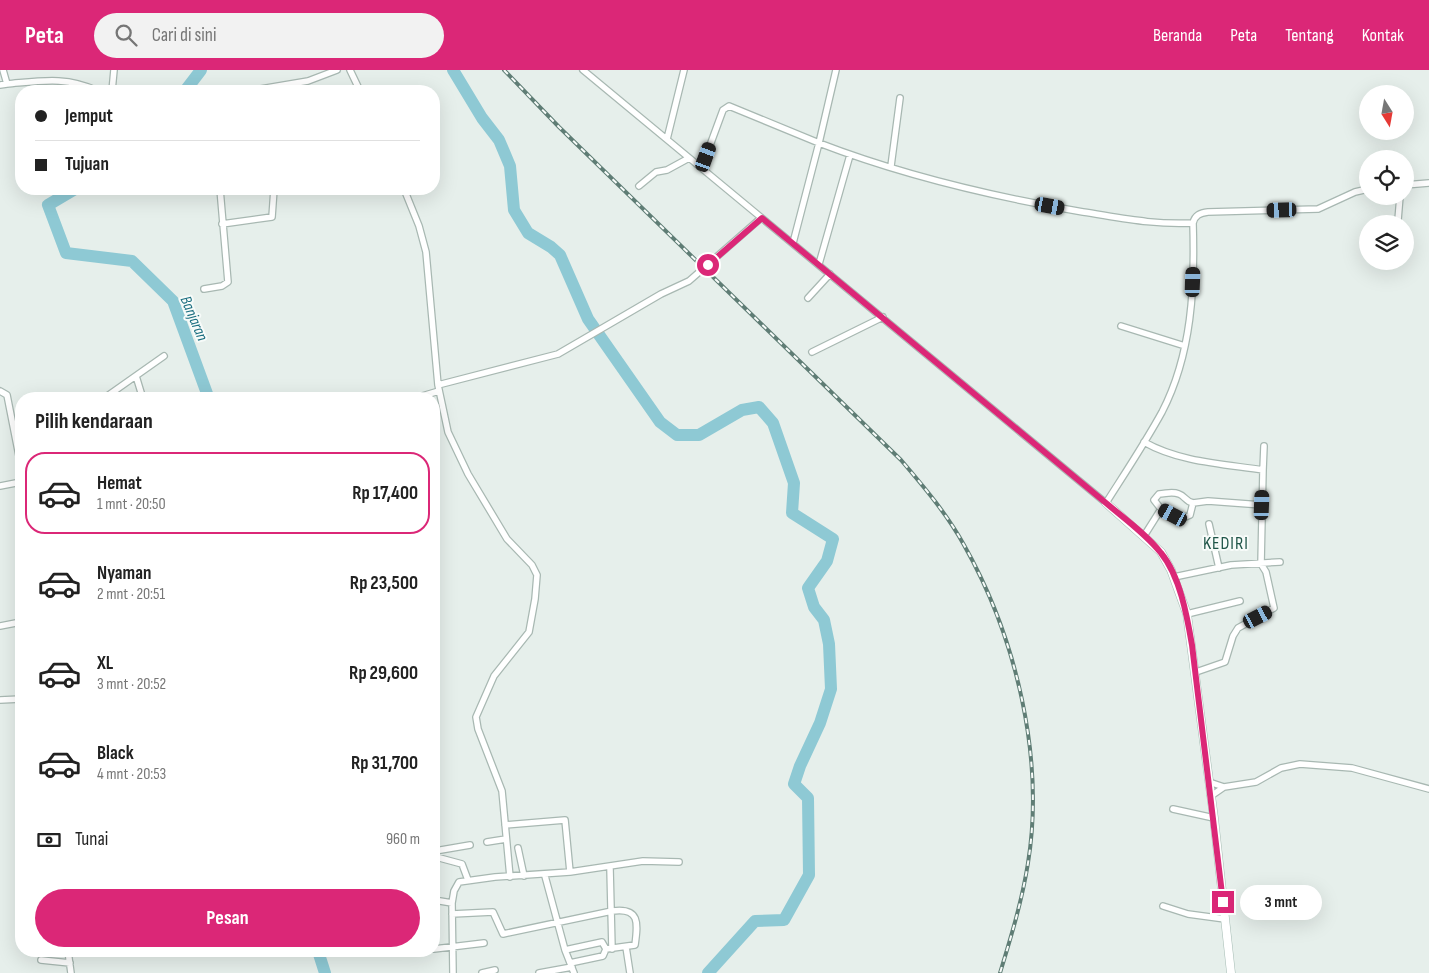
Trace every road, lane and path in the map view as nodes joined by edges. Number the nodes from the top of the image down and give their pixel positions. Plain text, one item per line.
1 (4, 70) edge
2 (114, 70) edge
3 (337, 70) edge
4 (350, 70) edge
5 (584, 70) edge
6 (684, 70) edge
7 (836, 70) edge
8 (7, 84) junction
9 (0, 85) edge
10 (85, 85) edge
11 (113, 85) edge
12 (289, 85) edge
13 (357, 85) edge
14 (900, 98) dead end
15 (667, 139) junction
16 (819, 143) junction
17 (850, 155) junction
18 (689, 158) junction
19 (891, 166) junction
20 (702, 168) junction
21 (1429, 183) edge
22 (1414, 184) edge
23 (639, 186) dead end
24 (1359, 191) edge
25 (220, 195) edge
26 (274, 195) edge
27 (406, 195) edge
28 (762, 218) junction
29 (1193, 223) junction
30 (222, 224) junction
31 (793, 243) junction
32 (819, 264) junction
33 (830, 274) junction
34 (204, 289) dead end
35 (808, 298) dead end
36 (883, 317) junction
37 (1121, 326) dead end
38 (1185, 346) junction
39 (812, 352) dead end
40 (164, 356) dead end
41 (136, 376) junction
42 (438, 388) junction
43 (0, 391) edge
44 (113, 392) edge
45 (141, 392) edge
46 (429, 392) edge
47 (439, 392) edge
48 (440, 397) edge
49 (15, 436) edge
50 (1144, 442) junction
51 (1264, 446) dead end
52 (1263, 470) junction
53 (15, 483) edge
54 (0, 486) edge
55 (1193, 502) junction
56 (1106, 503) junction
57 (1262, 505) junction
58 (1161, 509) junction
59 (1210, 524) dead end
60 (1144, 536) junction
61 (1280, 562) dead end
62 (1261, 564) junction
63 (1219, 568) junction
64 (1174, 577) junction
65 (1240, 601) dead end
66 (1187, 614) junction
67 (15, 623) edge
68 (0, 626) edge
69 (1196, 672) junction
70 (15, 699) edge
71 (0, 700) edge
72 (1209, 782) junction
73 (1224, 787) junction
74 (1429, 789) edge
75 (1211, 796) junction
76 (1173, 809) dead end
77 (1214, 818) junction
78 (505, 825) junction
79 (506, 839) junction
80 (487, 842) dead end
81 (470, 844) dead end
82 (518, 848) dead end
83 (440, 850) edge
84 (440, 859) edge
85 (679, 862) dead end
86 (610, 868) junction
87 (570, 872) junction
88 (524, 876) junction
89 (545, 876) junction
90 (510, 877) junction
91 (468, 880) junction
92 (440, 901) edge
93 (452, 903) junction
94 (1163, 906) dead end
95 (612, 912) junction
96 (452, 914) junction
97 (1225, 920) junction
98 (558, 924) junction
99 (484, 943) dead end
100 (452, 946) junction
101 (626, 947) junction
102 (440, 948) edge
103 (609, 949) junction
104 (566, 950) junction
105 (69, 957) edge
106 (41, 960) dead end
107 (70, 963) junction
108 (572, 968) edge
109 (495, 970) dead end
110 (71, 973) edge
111 (453, 973) edge
112 (482, 973) edge
113 (539, 973) edge
114 (630, 973) edge
115 (1231, 973) edge

1 - 8 street
2 - 11 street
3 - 12 street
4 - 13 street
5 - 15 street
6 - 15 street
7 - 16 street
8 - 9 street
8 - 10 street
14 - 19 street
15 - 18 street
16 - 17 street
16 - 20 street
16 - 31 street
17 - 19 street
17 - 32 street
18 - 20 street
18 - 23 street
19 - 29 street
20 - 28 street
21 - 22 street
24 - 29 street
25 - 30 street
26 - 30 street
27 - 42 street
28 - 31 street
28 - 42 street
29 - 38 street
30 - 34 street
31 - 32 street
32 - 33 street
33 - 35 street
33 - 36 street
36 - 39 street
36 - 56 street
37 - 38 street
38 - 50 street
40 - 41 street
41 - 44 street
41 - 45 street
42 - 46 street
42 - 47 street
43 - 49 street
48 - 78 street
50 - 52 street
50 - 56 street
51 - 52 street
52 - 57 street
53 - 54 street
55 - 57 street
55 - 58 street
55 - 58 street
56 - 60 street
57 - 62 street
58 - 60 street
59 - 63 street
60 - 64 street
61 - 62 street
62 - 63 street
62 - 69 street
63 - 64 street
64 - 66 street
65 - 66 street
66 - 69 street
67 - 68 street
69 - 72 street
70 - 71 street
72 - 73 street
72 - 75 street
73 - 74 street
73 - 75 street
75 - 77 street
76 - 77 street
77 - 97 street
78 - 79 street
78 - 87 street
79 - 80 street
79 - 90 street
81 - 83 street
82 - 88 street
84 - 91 street
85 - 86 street
86 - 87 street
86 - 95 street
87 - 89 street
88 - 89 street
88 - 90 street
89 - 98 street
90 - 91 street
91 - 93 street
92 - 93 street
93 - 96 street
94 - 97 street
95 - 98 street
95 - 101 street
95 - 103 street
96 - 98 street
96 - 100 street
97 - 115 street
98 - 104 street
99 - 100 street
100 - 102 street
100 - 111 street
101 - 103 street
101 - 114 street
103 - 104 street
103 - 108 street
104 - 108 street
105 - 107 street
106 - 107 street
107 - 110 street
108 - 113 street
109 - 112 street

